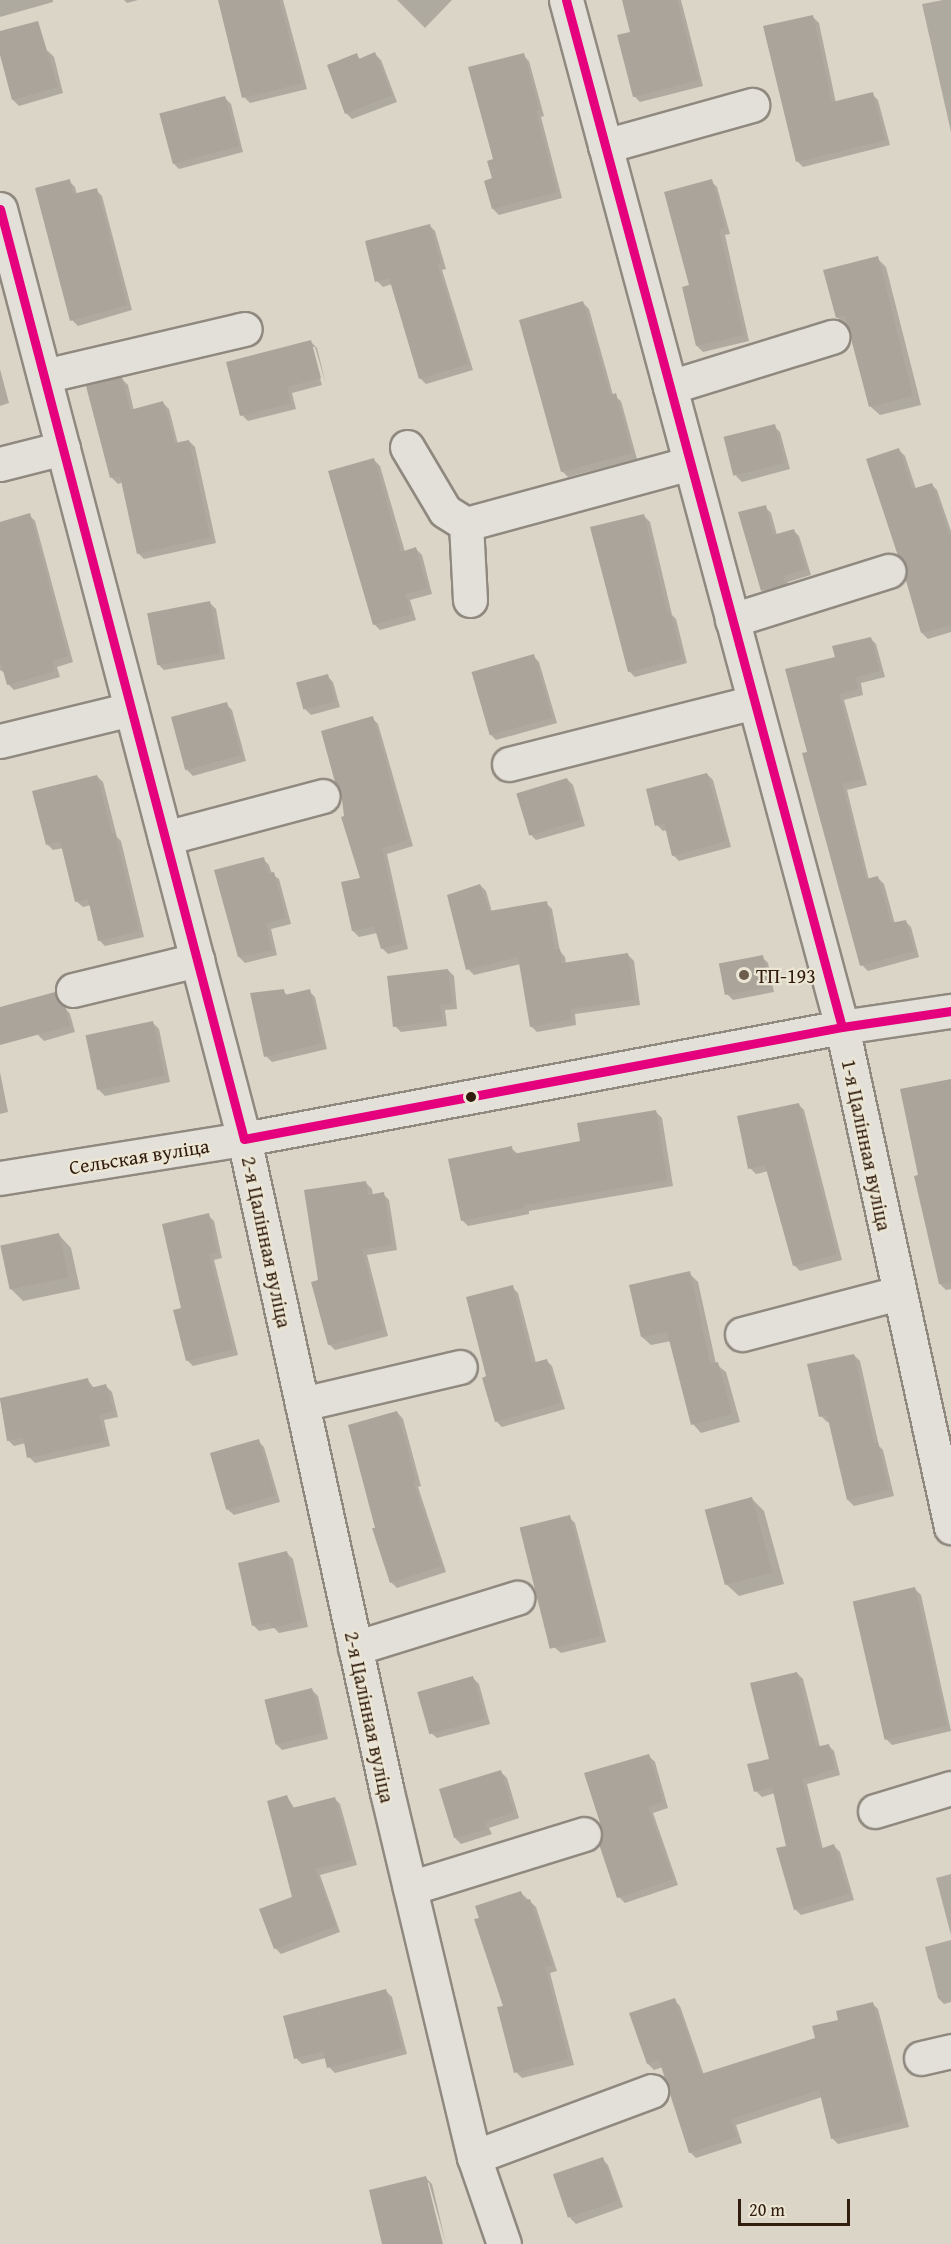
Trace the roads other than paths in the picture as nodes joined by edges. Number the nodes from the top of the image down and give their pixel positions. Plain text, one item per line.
1 (566, 0) edge
2 (752, 105) dead end
3 (605, 147) junction
4 (0, 209) edge
5 (245, 329) dead end
6 (832, 337) dead end
7 (44, 376) junction
8 (670, 387) junction
9 (407, 447) dead end
10 (63, 448) junction
11 (690, 463) junction
12 (0, 464) edge
13 (466, 524) junction
14 (888, 571) dead end
15 (470, 600) dead end
16 (732, 620) junction
17 (754, 702) junction
18 (131, 709) junction
19 (0, 741) edge
20 (509, 764) dead end
21 (323, 796) dead end
22 (165, 838) junction
23 (197, 960) junction
24 (73, 990) dead end
25 (951, 1011) edge
26 (842, 1027) junction
27 (244, 1139) junction
28 (0, 1178) edge
29 (898, 1293) junction
30 (742, 1334) dead end
31 (460, 1367) dead end
32 (302, 1404) junction
33 (951, 1527) edge
34 (517, 1598) dead end
35 (355, 1648) junction
36 (951, 1788) edge
37 (875, 1811) dead end
38 (584, 1834) dead end
39 (410, 1888) junction
40 (651, 2091) dead end
41 (474, 2157) junction
42 (504, 2244) edge

1 - 3 street, 1-я Цалінная вуліца
2 - 3 street
3 - 8 street, 1-я Цалінная вуліца
4 - 7 street, 2-я Цалінная вуліца
5 - 7 street
6 - 8 street
7 - 10 street, 2-я Цалінная вуліца
8 - 11 street, 1-я Цалінная вуліца
9 - 13 street
10 - 12 street
10 - 18 street, 2-я Цалінная вуліца
11 - 13 street
11 - 16 street, 1-я Цалінная вуліца
13 - 15 street
14 - 16 street
16 - 17 street, 1-я Цалінная вуліца
17 - 20 street
17 - 26 street, 1-я Цалінная вуліца
18 - 19 street
18 - 22 street, 2-я Цалінная вуліца
21 - 22 street
22 - 23 street, 2-я Цалінная вуліца
23 - 24 street
23 - 27 street, 2-я Цалінная вуліца
25 - 26 street, Сельская вуліца
26 - 27 street, Сельская вуліца
26 - 29 street, 1-я Цалінная вуліца
27 - 28 street, Сельская вуліца
27 - 32 street, 2-я Цалінная вуліца
29 - 30 street
29 - 33 street, 1-я Цалінная вуліца
31 - 32 street
32 - 35 street, 2-я Цалінная вуліца
34 - 35 street
35 - 39 street, 2-я Цалінная вуліца
36 - 37 street
38 - 39 street
39 - 41 street, 2-я Цалінная вуліца
40 - 41 street
41 - 42 street, 2-я Цалінная вуліца

